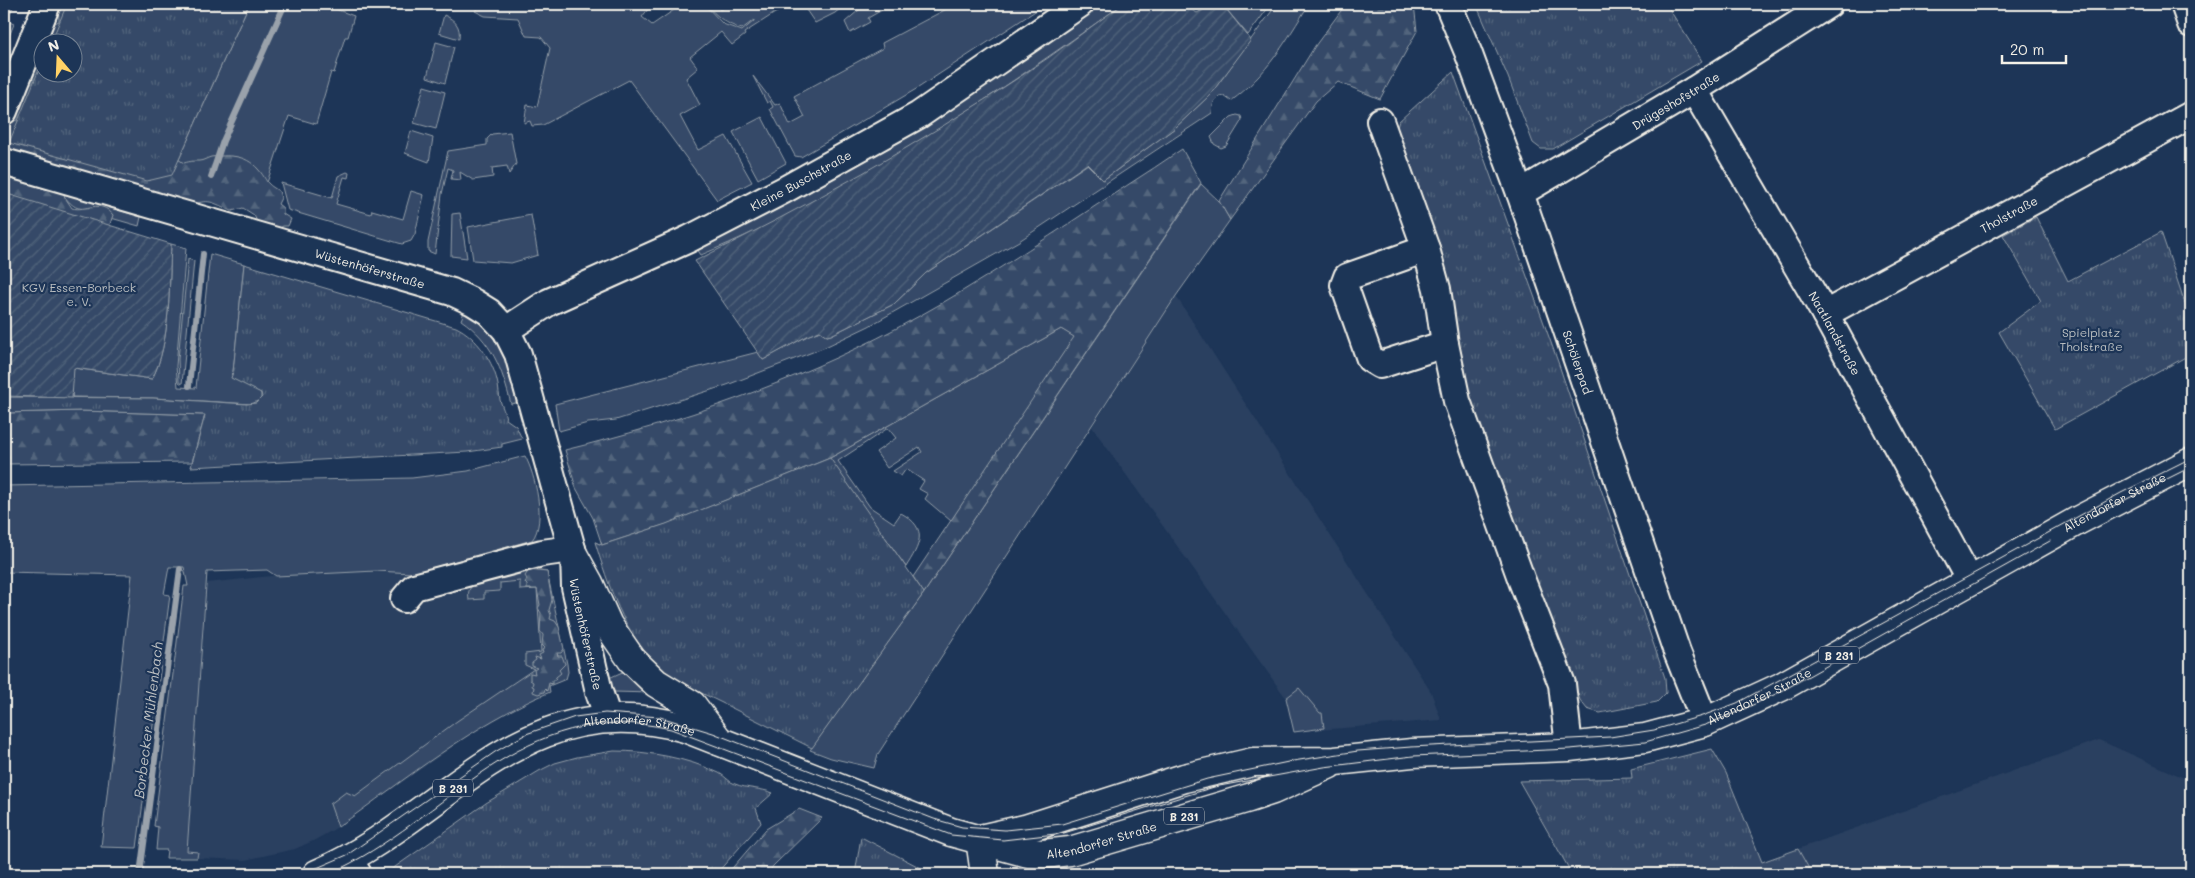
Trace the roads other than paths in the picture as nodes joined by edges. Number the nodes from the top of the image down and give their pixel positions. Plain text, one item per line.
1 (47, 4) edge
2 (1080, 4) edge
3 (1448, 4) edge
4 (1829, 4) edge
5 (2184, 4) edge
6 (2191, 24) edge
7 (1694, 90) junction
8 (4, 111) edge
9 (2191, 115) edge
10 (1380, 121) dead end
11 (4, 162) edge
12 (1520, 193) junction
13 (1426, 249) junction
14 (1825, 314) junction
15 (506, 330) junction
16 (1445, 344) junction
17 (2191, 462) edge
18 (573, 552) junction
19 (1970, 580) junction
20 (404, 599) dead end
21 (608, 718) junction
22 (1705, 722) junction
23 (719, 741) junction
24 (1569, 747) junction
25 (1335, 761) junction
26 (980, 839) junction
27 (1028, 852) edge
28 (353, 867) edge
29 (317, 874) edge
30 (985, 874) edge

1 - 8 street
2 - 15 street, Kleine Buschstraße
3 - 12 street, Schölerpad
4 - 7 street, Drügeshofstraße
5 - 6 street
7 - 12 street, Drügeshofstraße
7 - 14 street, Naatlandstraße
9 - 14 street, Tholstraße
10 - 13 street
11 - 15 street, Wüstenhöferstraße
12 - 22 street, Schölerpad
13 - 16 street
13 - 16 street
14 - 19 street, Naatlandstraße
15 - 18 street, Wüstenhöferstraße
16 - 24 street
17 - 19 main road, Altendorfer Straße / B 231
18 - 20 street
18 - 21 street, Wüstenhöferstraße
18 - 23 main road
19 - 22 main road, Altendorfer Straße / B 231
21 - 23 main road, Altendorfer Straße / B 231
21 - 28 main road, Altendorfer Straße / B 231
22 - 24 main road, Altendorfer Straße / B 231
23 - 26 main road, Altendorfer Straße / B 231
24 - 25 main road, Altendorfer Straße / B 231
25 - 27 main road, Altendorfer Straße / B 231
25 - 27 main road, Altendorfer Straße / B 231
26 - 27 main road, Altendorfer Straße / B 231
26 - 30 main road
28 - 29 main road, Altendorfer Straße / B 231

